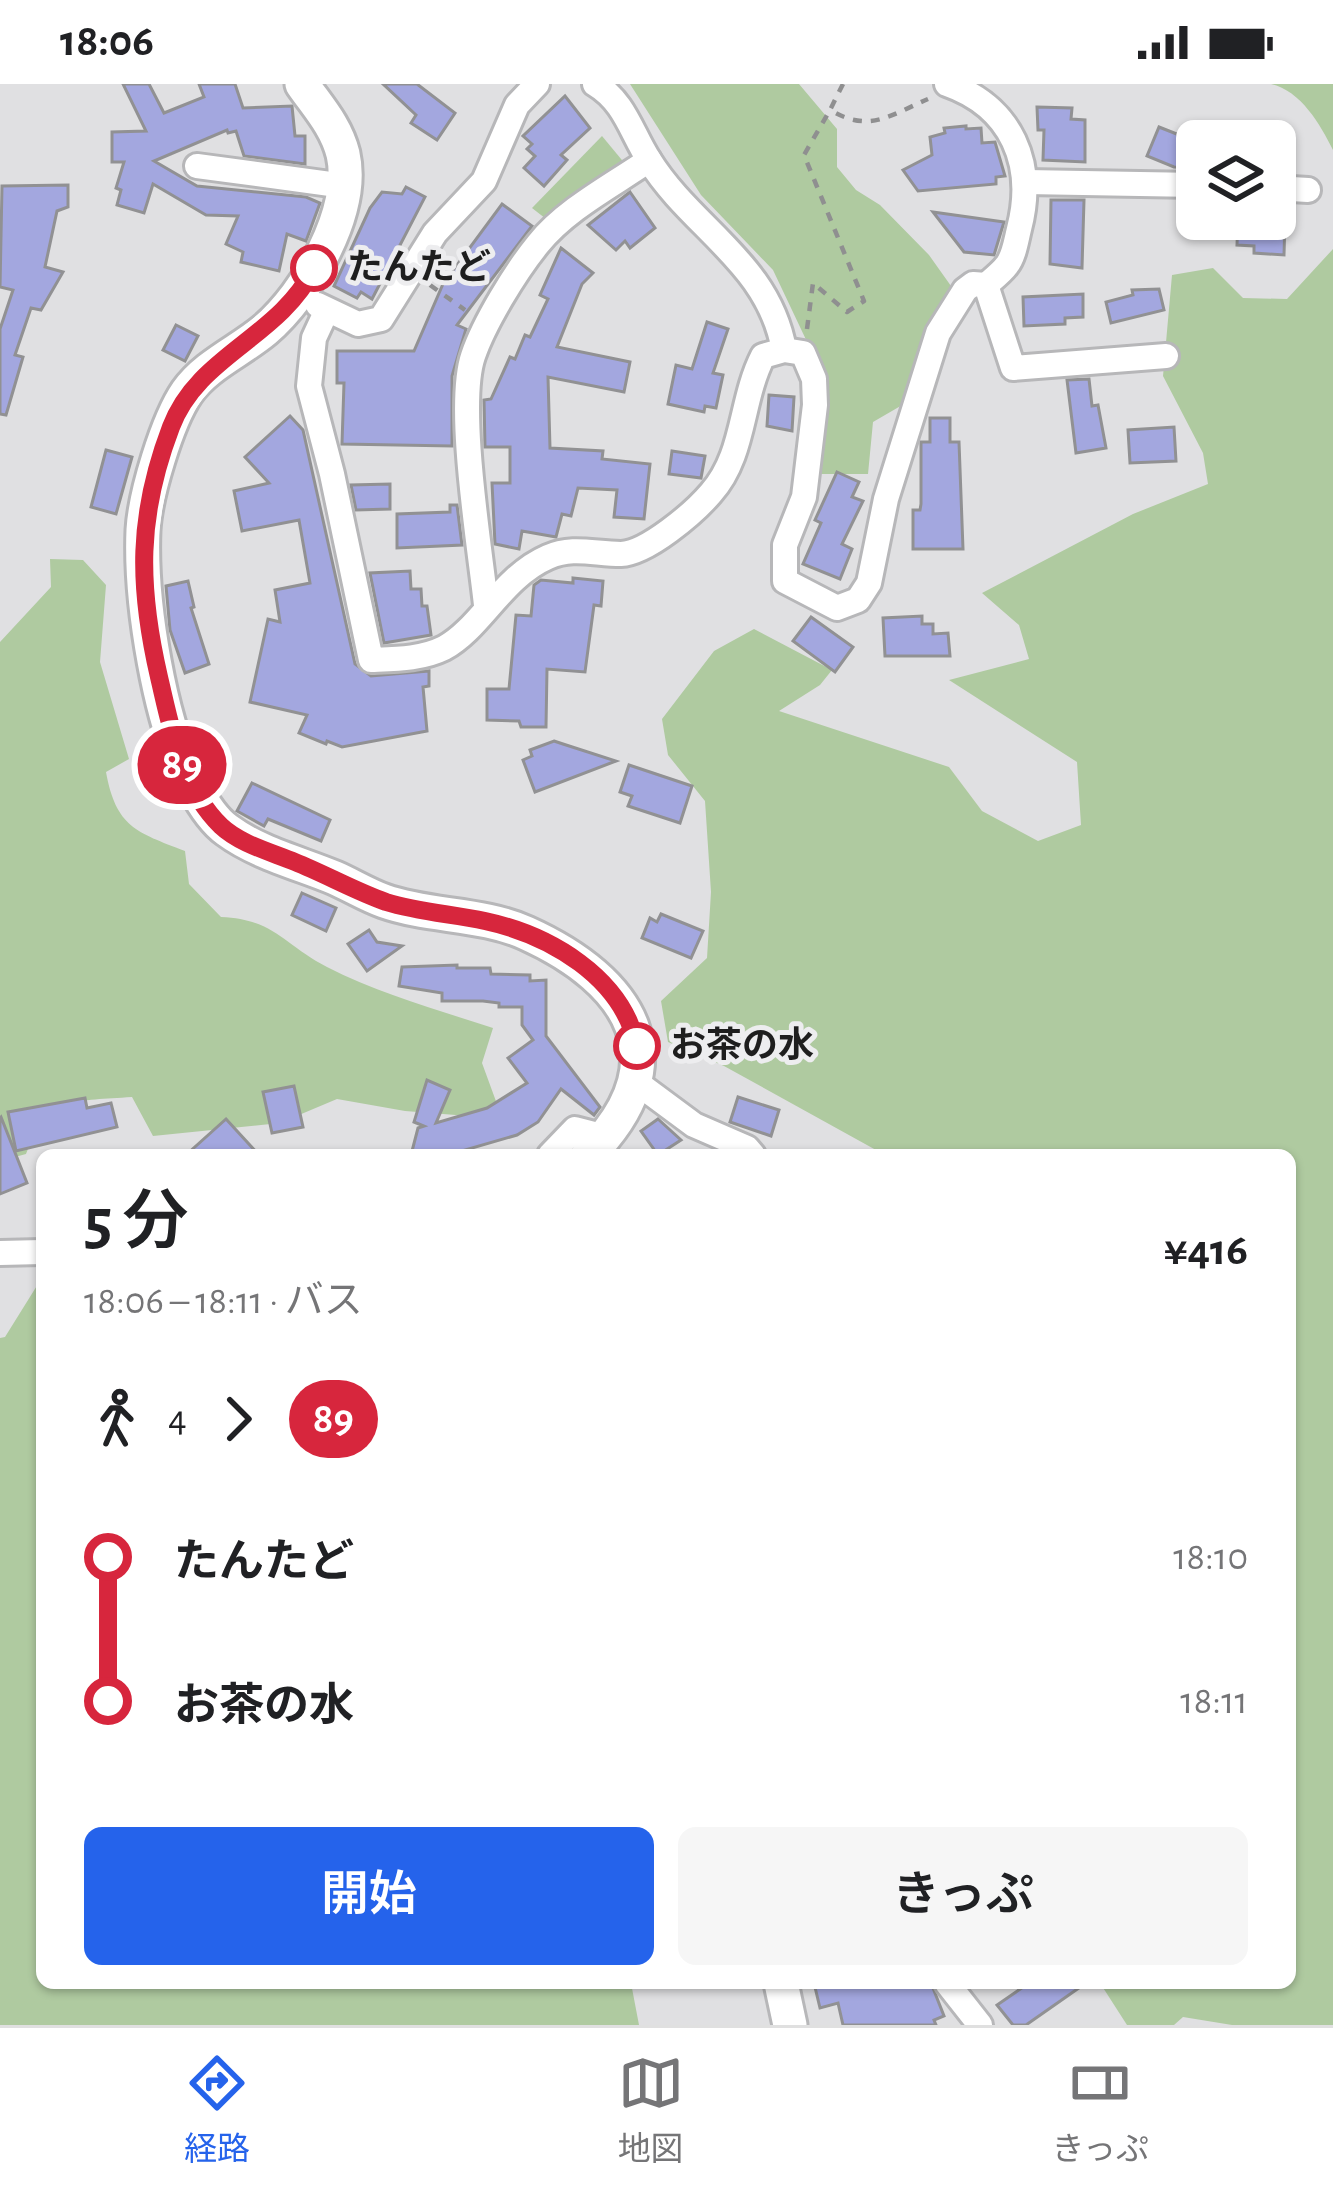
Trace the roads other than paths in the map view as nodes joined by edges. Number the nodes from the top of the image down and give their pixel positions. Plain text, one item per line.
1 (302, 84) edge
2 (537, 84) edge
3 (595, 84) edge
4 (951, 85) edge
5 (649, 160) junction
6 (197, 166) dead end
7 (1026, 182) junction
8 (1176, 185) edge
9 (345, 186) junction
10 (1296, 189) edge
11 (1307, 190) dead end
12 (986, 285) junction
13 (314, 303) junction
14 (794, 351) junction
15 (1166, 356) dead end
16 (486, 605) junction
17 (637, 1082) junction
18 (597, 1146) edge
19 (556, 1149) edge
20 (748, 1149) edge
21 (0, 1252) edge
22 (36, 1252) edge
23 (782, 1989) edge
24 (952, 1989) edge
25 (790, 2025) edge
26 (980, 2025) edge

1 - 9 street
2 - 13 street
3 - 5 street
4 - 7 street
5 - 14 street
5 - 16 street
6 - 9 street
7 - 8 street
7 - 12 street
9 - 13 street
10 - 11 street
12 - 14 street
12 - 15 street
13 - 16 street
13 - 17 street
14 - 16 street
17 - 18 street
17 - 20 street
18 - 19 street
21 - 22 street
23 - 25 street
24 - 26 street

